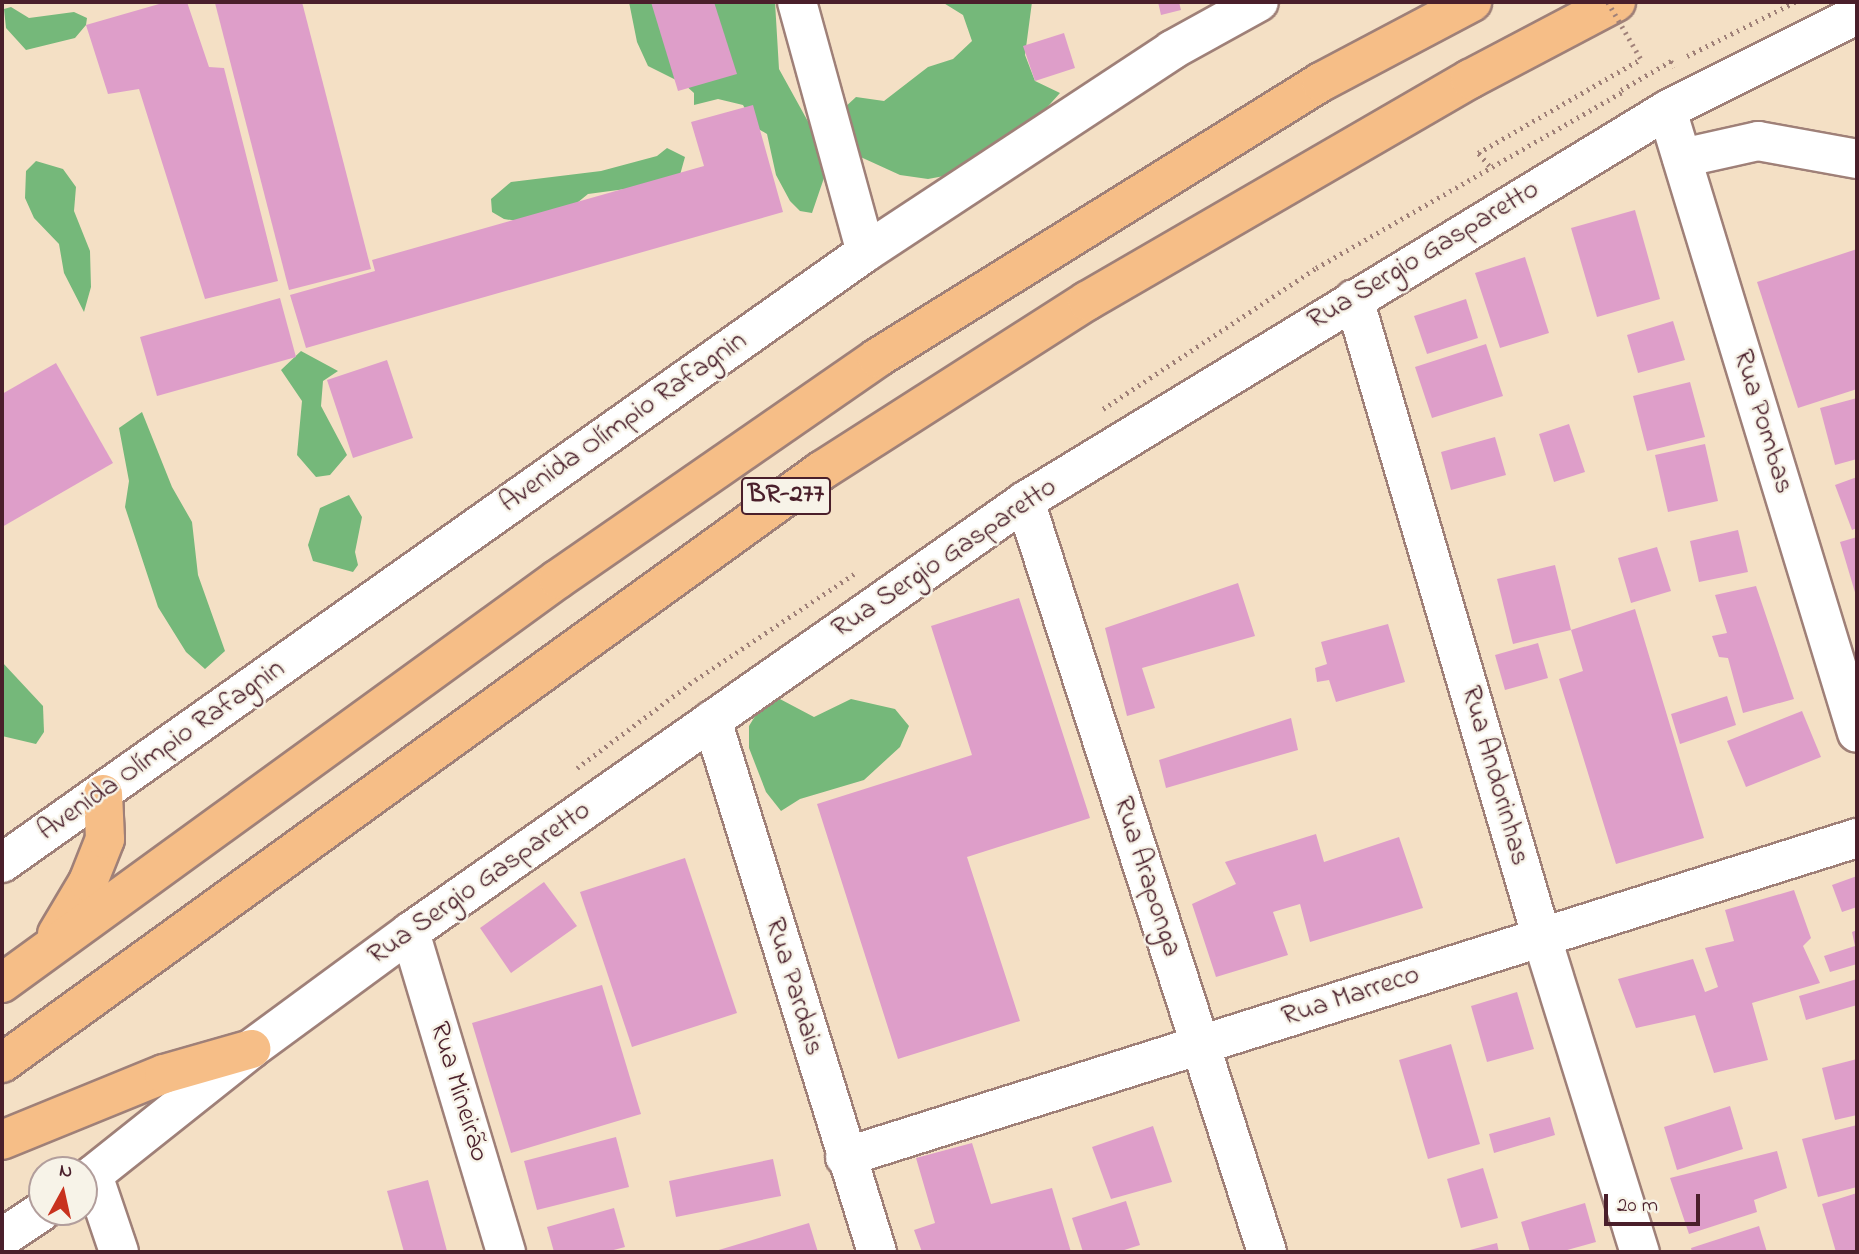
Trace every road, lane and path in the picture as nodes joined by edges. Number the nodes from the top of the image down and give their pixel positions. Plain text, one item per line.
1 (797, 2) edge
2 (1259, 2) edge
3 (1472, 2) edge
4 (1608, 2) edge
5 (1616, 2) edge
6 (1795, 2) edge
7 (1857, 15) edge
8 (1687, 56) dead end
9 (1671, 61) dead end
10 (1667, 110) junction
11 (1682, 158) junction
12 (1857, 159) edge
13 (866, 251) junction
14 (1354, 299) junction
15 (1025, 501) junction
16 (712, 720) junction
17 (1857, 733) edge
18 (103, 794) junction
19 (1857, 838) edge
20 (2, 863) edge
21 (410, 932) junction
22 (1541, 935) junction
23 (46, 951) junction
24 (2, 983) edge
25 (1200, 1046) junction
26 (251, 1049) junction
27 (2, 1063) edge
28 (2, 1140) edge
29 (845, 1157) junction
30 (98, 1172) edge
31 (98, 1201) edge
32 (28, 1220) edge
33 (2, 1238) edge
34 (119, 1252) edge
35 (506, 1252) edge
36 (877, 1252) edge
37 (1267, 1252) edge
38 (1640, 1252) edge

1 - 13 street
2 - 13 street, Avenida Olímpio Rafagnin
3 - 23 highway, BR-277
4 - 9 path, bridge
5 - 27 highway, BR-277
6 - 8 path
7 - 10 street, Rua Sergio Gasparetto
10 - 11 street, Rua Pombas
10 - 14 street, Rua Sergio Gasparetto
11 - 12 street
11 - 17 street, Rua Pombas
13 - 18 street, Avenida Olímpio Rafagnin
14 - 15 street, Rua Sergio Gasparetto
14 - 22 street, Rua Andorinhas
15 - 16 street, Rua Sergio Gasparetto
15 - 25 street, Rua Araponga
16 - 21 street, Rua Sergio Gasparetto
16 - 29 street, Rua Pardais
18 - 20 street, Avenida Olímpio Rafagnin
18 - 23 highway
19 - 22 street, Rua Marreco
21 - 26 street, Rua Sergio Gasparetto
21 - 35 street, Rua Mineirão
22 - 25 street, Rua Marreco
22 - 38 street, Rua Andorinhas
23 - 24 highway, BR-277
25 - 29 street, Rua Marreco
25 - 37 street, Rua Araponga
26 - 28 highway
26 - 30 street, Rua Sergio Gasparetto
29 - 36 street, Rua Pardais
31 - 34 street
32 - 33 street

